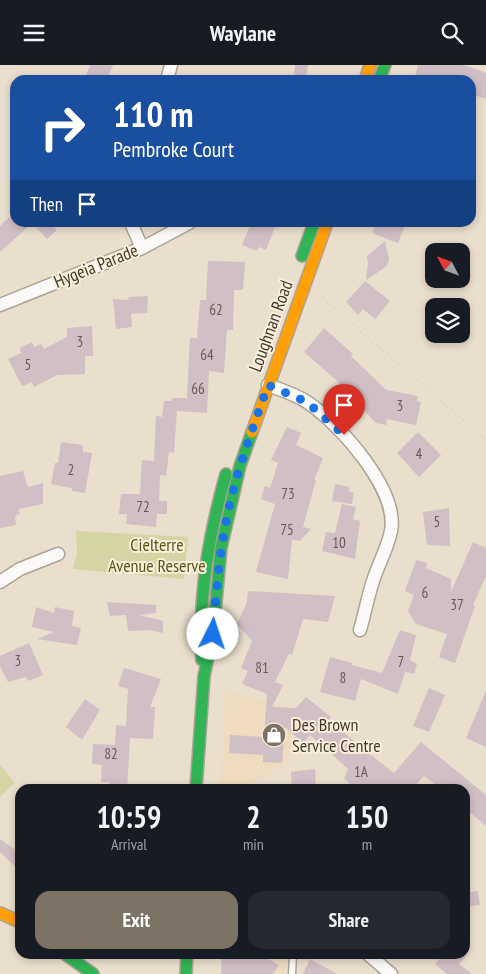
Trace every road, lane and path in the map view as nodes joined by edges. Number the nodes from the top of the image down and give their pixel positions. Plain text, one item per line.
1 (133, 227) edge
2 (181, 227) edge
3 (313, 227) edge
4 (325, 227) edge
5 (142, 248) junction
6 (298, 267) dead end
7 (316, 293) dead end
8 (0, 305) edge
9 (262, 381) junction
10 (237, 438) dead end
11 (486, 440) edge
12 (190, 544) dead end
13 (58, 554) joint
14 (0, 582) edge
15 (360, 630) dead end
16 (204, 676) junction
17 (196, 784) edge
18 (0, 913) edge
19 (15, 920) edge
20 (72, 959) edge
21 (187, 959) edge
22 (293, 959) edge
23 (374, 959) edge
24 (93, 974) edge
25 (186, 974) edge
26 (292, 974) edge
27 (391, 974) edge

1 - 5 street
2 - 5 street, Hygeia Parade
3 - 6 main road, Loughnan Road
4 - 9 main road, Loughnan Road
5 - 8 street, Hygeia Parade
7 - 11 path
9 - 15 street
9 - 16 main road, Loughnan Road
10 - 16 main road, Loughnan Road
12 - 13 path
13 - 14 street
16 - 17 main road, Loughnan Road
18 - 19 main road
20 - 24 main road
21 - 25 main road
22 - 26 lane
23 - 27 street

